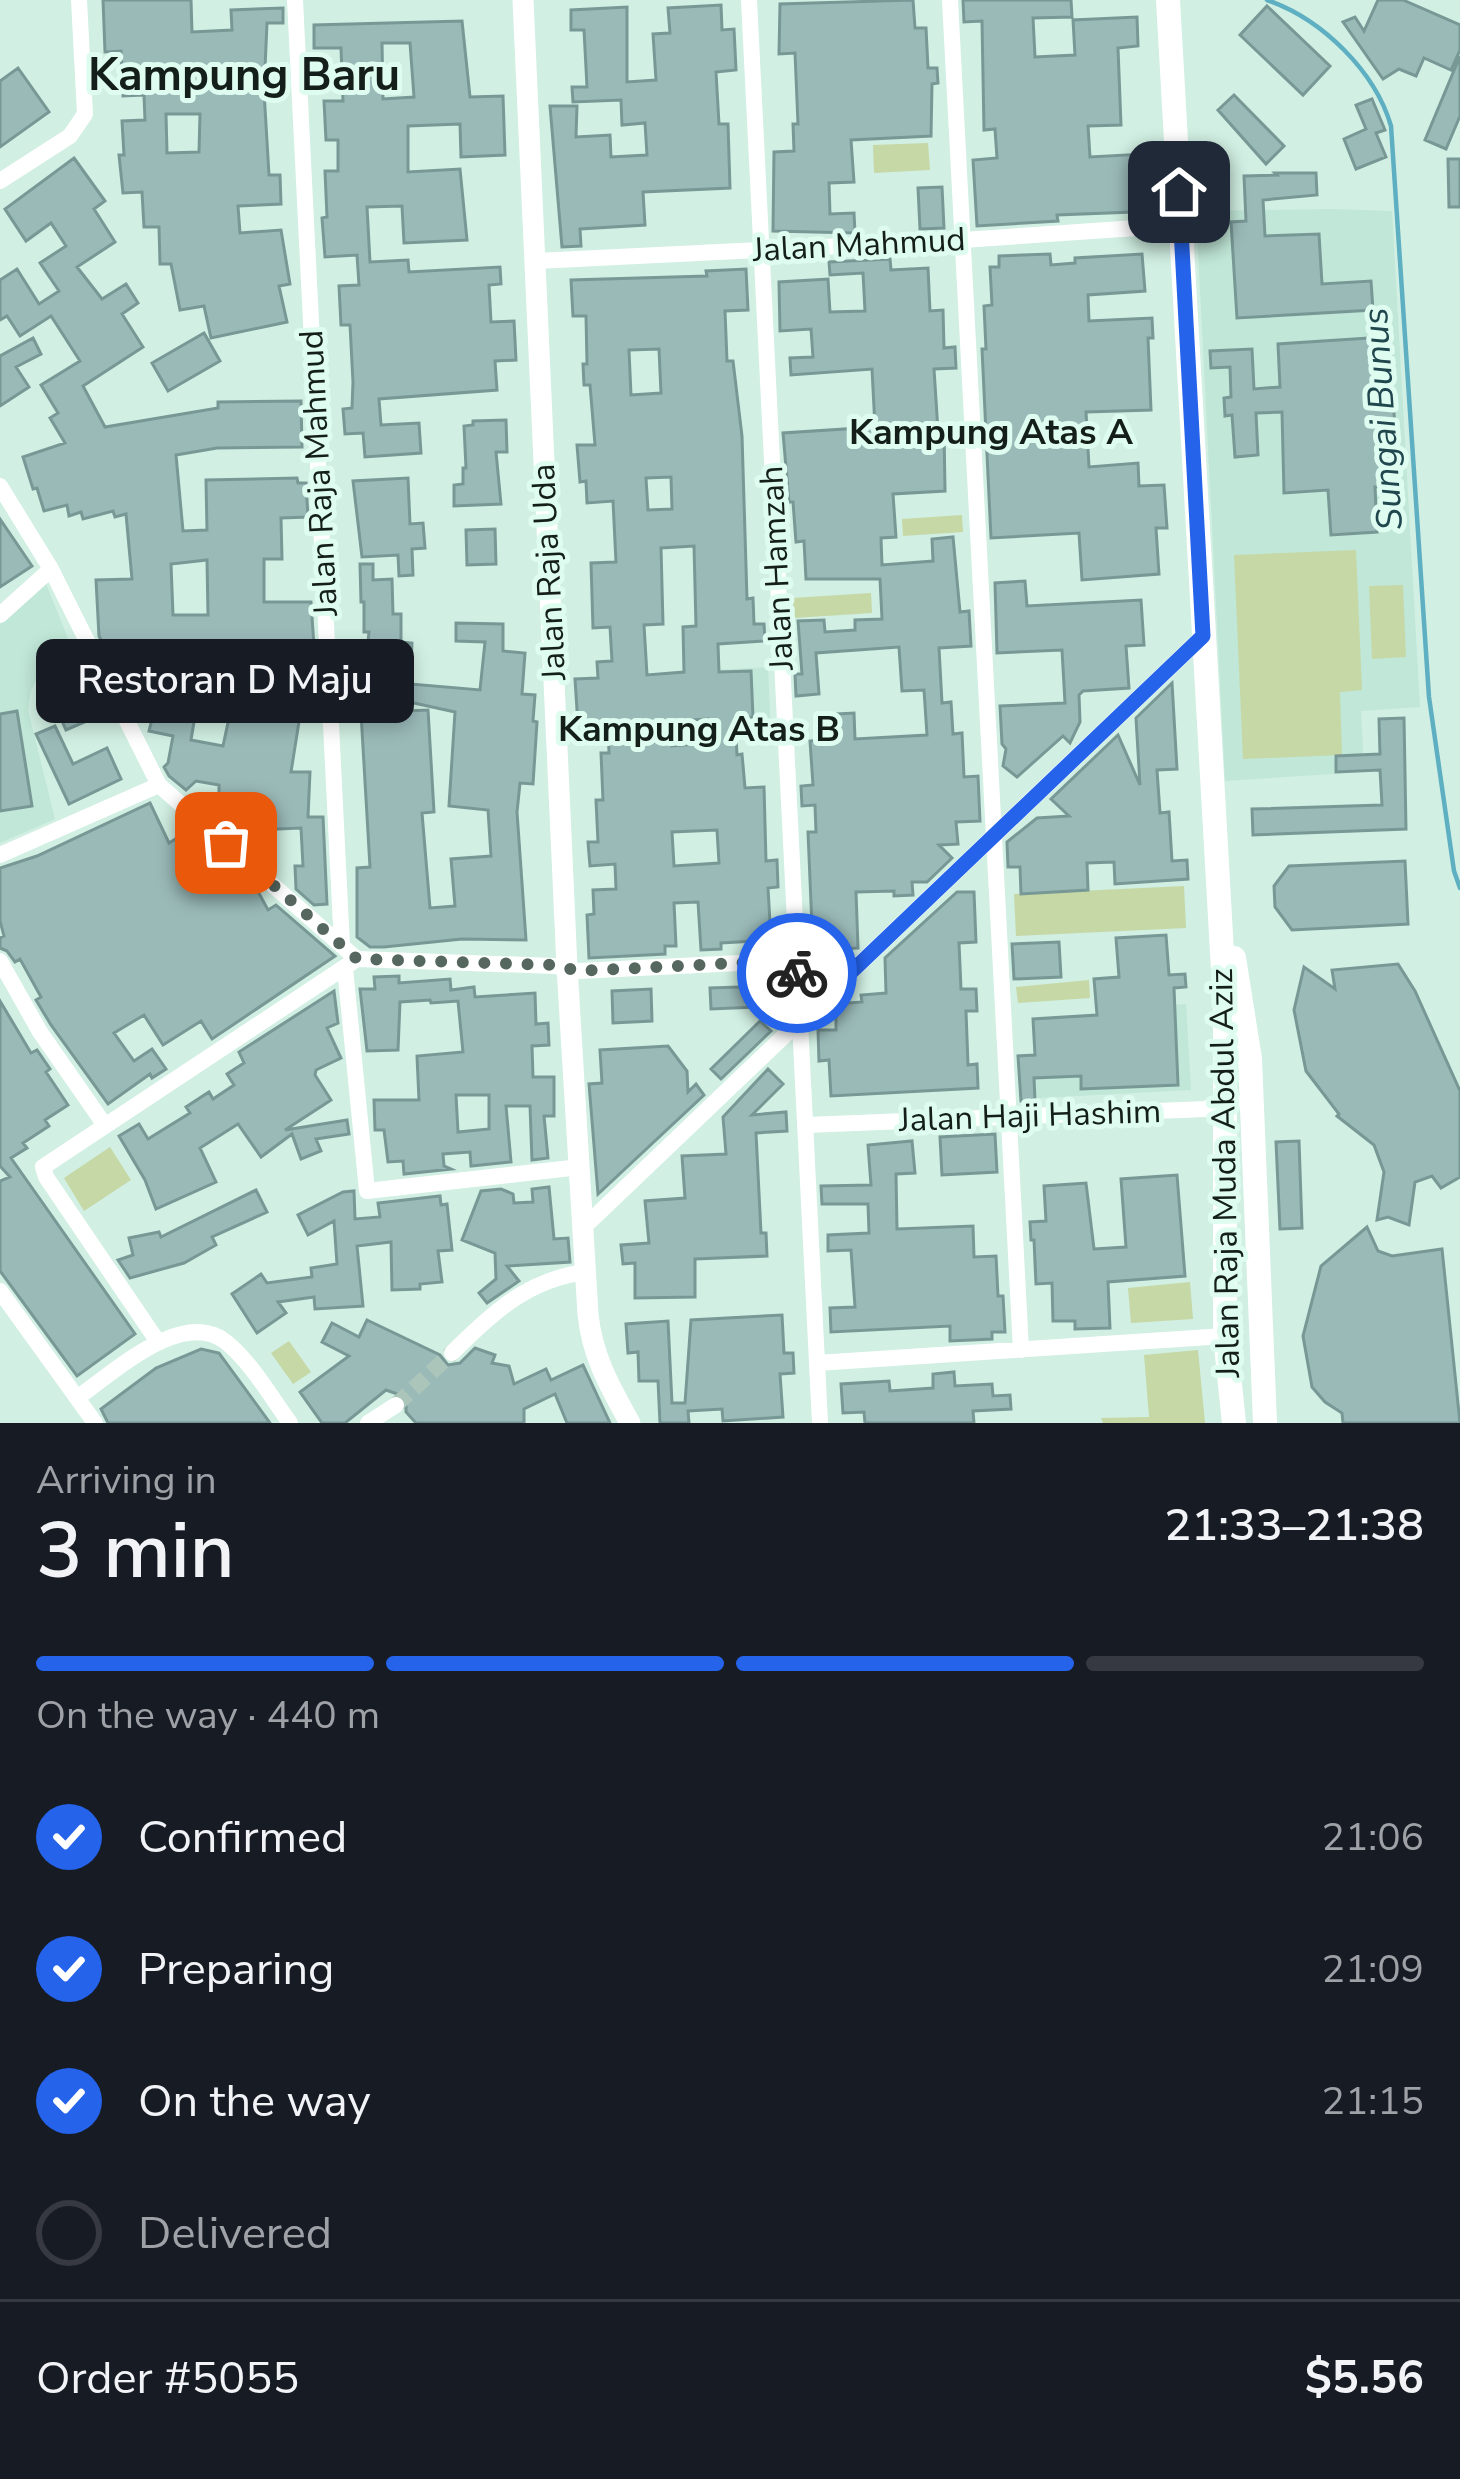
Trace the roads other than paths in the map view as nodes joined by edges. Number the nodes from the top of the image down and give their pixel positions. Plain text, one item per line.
1 (79, 0) edge
2 (295, 0) edge
3 (523, 0) edge
4 (749, 0) edge
5 (950, 0) edge
6 (1168, 0) edge
7 (0, 181) edge
8 (1180, 225) junction
9 (963, 240) junction
10 (761, 250) junction
11 (536, 261) junction
12 (0, 485) edge
13 (50, 569) junction
14 (0, 615) edge
15 (1203, 636) junction
16 (159, 785) junction
17 (994, 835) junction
18 (0, 855) edge
19 (348, 958) junction
20 (797, 960) junction
21 (0, 962) edge
22 (566, 967) junction
23 (801, 1020) junction
24 (1233, 1109) junction
25 (1009, 1117) junction
26 (104, 1124) junction
27 (806, 1125) junction
28 (580, 1167) junction
29 (584, 1228) junction
30 (586, 1272) junction
31 (0, 1292) edge
32 (1226, 1336) junction
33 (158, 1342) junction
34 (1021, 1350) junction
35 (452, 1353) tunnel mouth
36 (817, 1364) junction
37 (77, 1398) junction
38 (396, 1405) tunnel mouth
39 (95, 1423) edge
40 (290, 1423) edge
41 (368, 1423) edge
42 (630, 1423) edge
43 (820, 1423) edge
44 (1234, 1423) edge
45 (1265, 1423) edge

1 - 7 street
2 - 19 street, Jalan Raja Mahmud
3 - 11 street, Jalan Raja Uda
4 - 10 street, Jalan Hamzah
5 - 9 street
6 - 8 main road, Jalan Raja Muda Abdul Aziz
8 - 9 street, Jalan Mahmud
8 - 15 main road, Jalan Raja Muda Abdul Aziz
9 - 10 street, Jalan Mahmud
9 - 17 street
10 - 11 street, Jalan Mahmud
10 - 20 street, Jalan Hamzah
11 - 22 street, Jalan Raja Uda
12 - 13 street
13 - 14 street
13 - 16 street
15 - 17 street
15 - 24 main road, Jalan Raja Muda Abdul Aziz
16 - 18 street
16 - 19 street
17 - 23 street
17 - 25 street
19 - 22 street
19 - 26 street
19 - 28 street, Jalan Raja Mahmud
20 - 22 street
20 - 23 street, Jalan Hamzah
21 - 26 street
22 - 28 street, Jalan Raja Uda
23 - 27 street, Jalan Hamzah
23 - 29 street
24 - 25 street, Jalan Haji Hashim
24 - 32 main road, Jalan Raja Muda Abdul Aziz
24 - 45 main road, Jalan Raja Muda Abdul Aziz
25 - 27 street, Jalan Haji Hashim
25 - 34 street
26 - 33 street
27 - 36 street, Jalan Hamzah
28 - 29 street, Jalan Raja Uda
29 - 30 street, Jalan Raja Uda
30 - 35 street
30 - 42 street, Jalan Raja Uda
31 - 37 street
32 - 34 street
32 - 44 main road, Jalan Raja Muda Abdul Aziz
33 - 37 street
33 - 40 street
34 - 36 street
36 - 43 street, Jalan Hamzah
37 - 39 street
38 - 41 street

